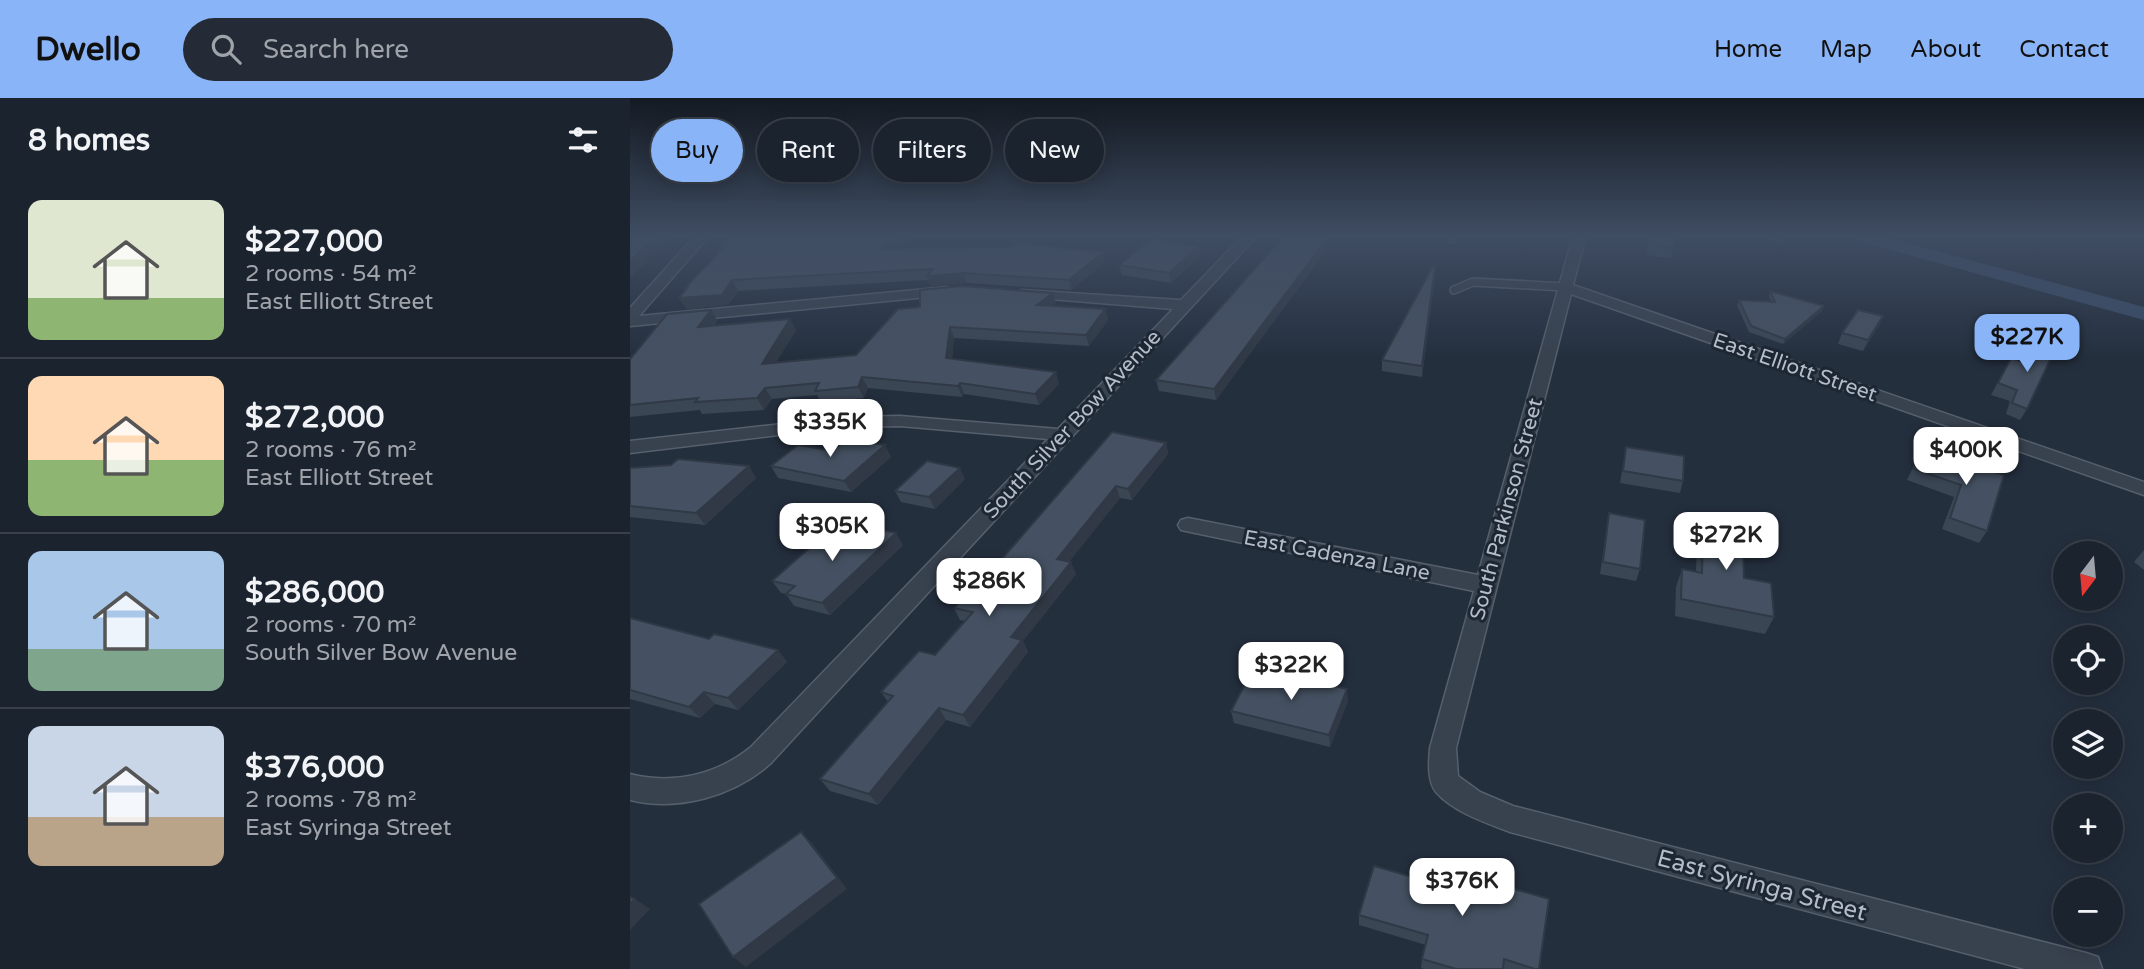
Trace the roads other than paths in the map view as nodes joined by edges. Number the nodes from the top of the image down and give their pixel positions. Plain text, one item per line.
1 (667, 277) edge
2 (1211, 277) edge
3 (1567, 277) edge
4 (1564, 287) junction
5 (967, 290) edge
6 (1454, 290) dead end
7 (1004, 292) edge
8 (1184, 304) junction
9 (630, 319) edge
10 (1060, 435) junction
11 (630, 447) edge
12 (2144, 489) edge
13 (1188, 525) dead end
14 (1486, 585) junction
15 (1446, 783) joint
16 (630, 787) edge
17 (2086, 969) edge

1 - 9 street
2 - 8 street, South Silver Bow Avenue
3 - 4 street, South Parkinson Street
4 - 6 lane
4 - 12 street, East Elliott Street
4 - 14 street, South Parkinson Street
5 - 9 street
7 - 8 street
8 - 10 street, South Silver Bow Avenue
10 - 11 street
10 - 16 street, South Silver Bow Avenue
13 - 14 street, East Cadenza Lane
14 - 15 street, South Parkinson Street
15 - 17 street, East Syringa Street

